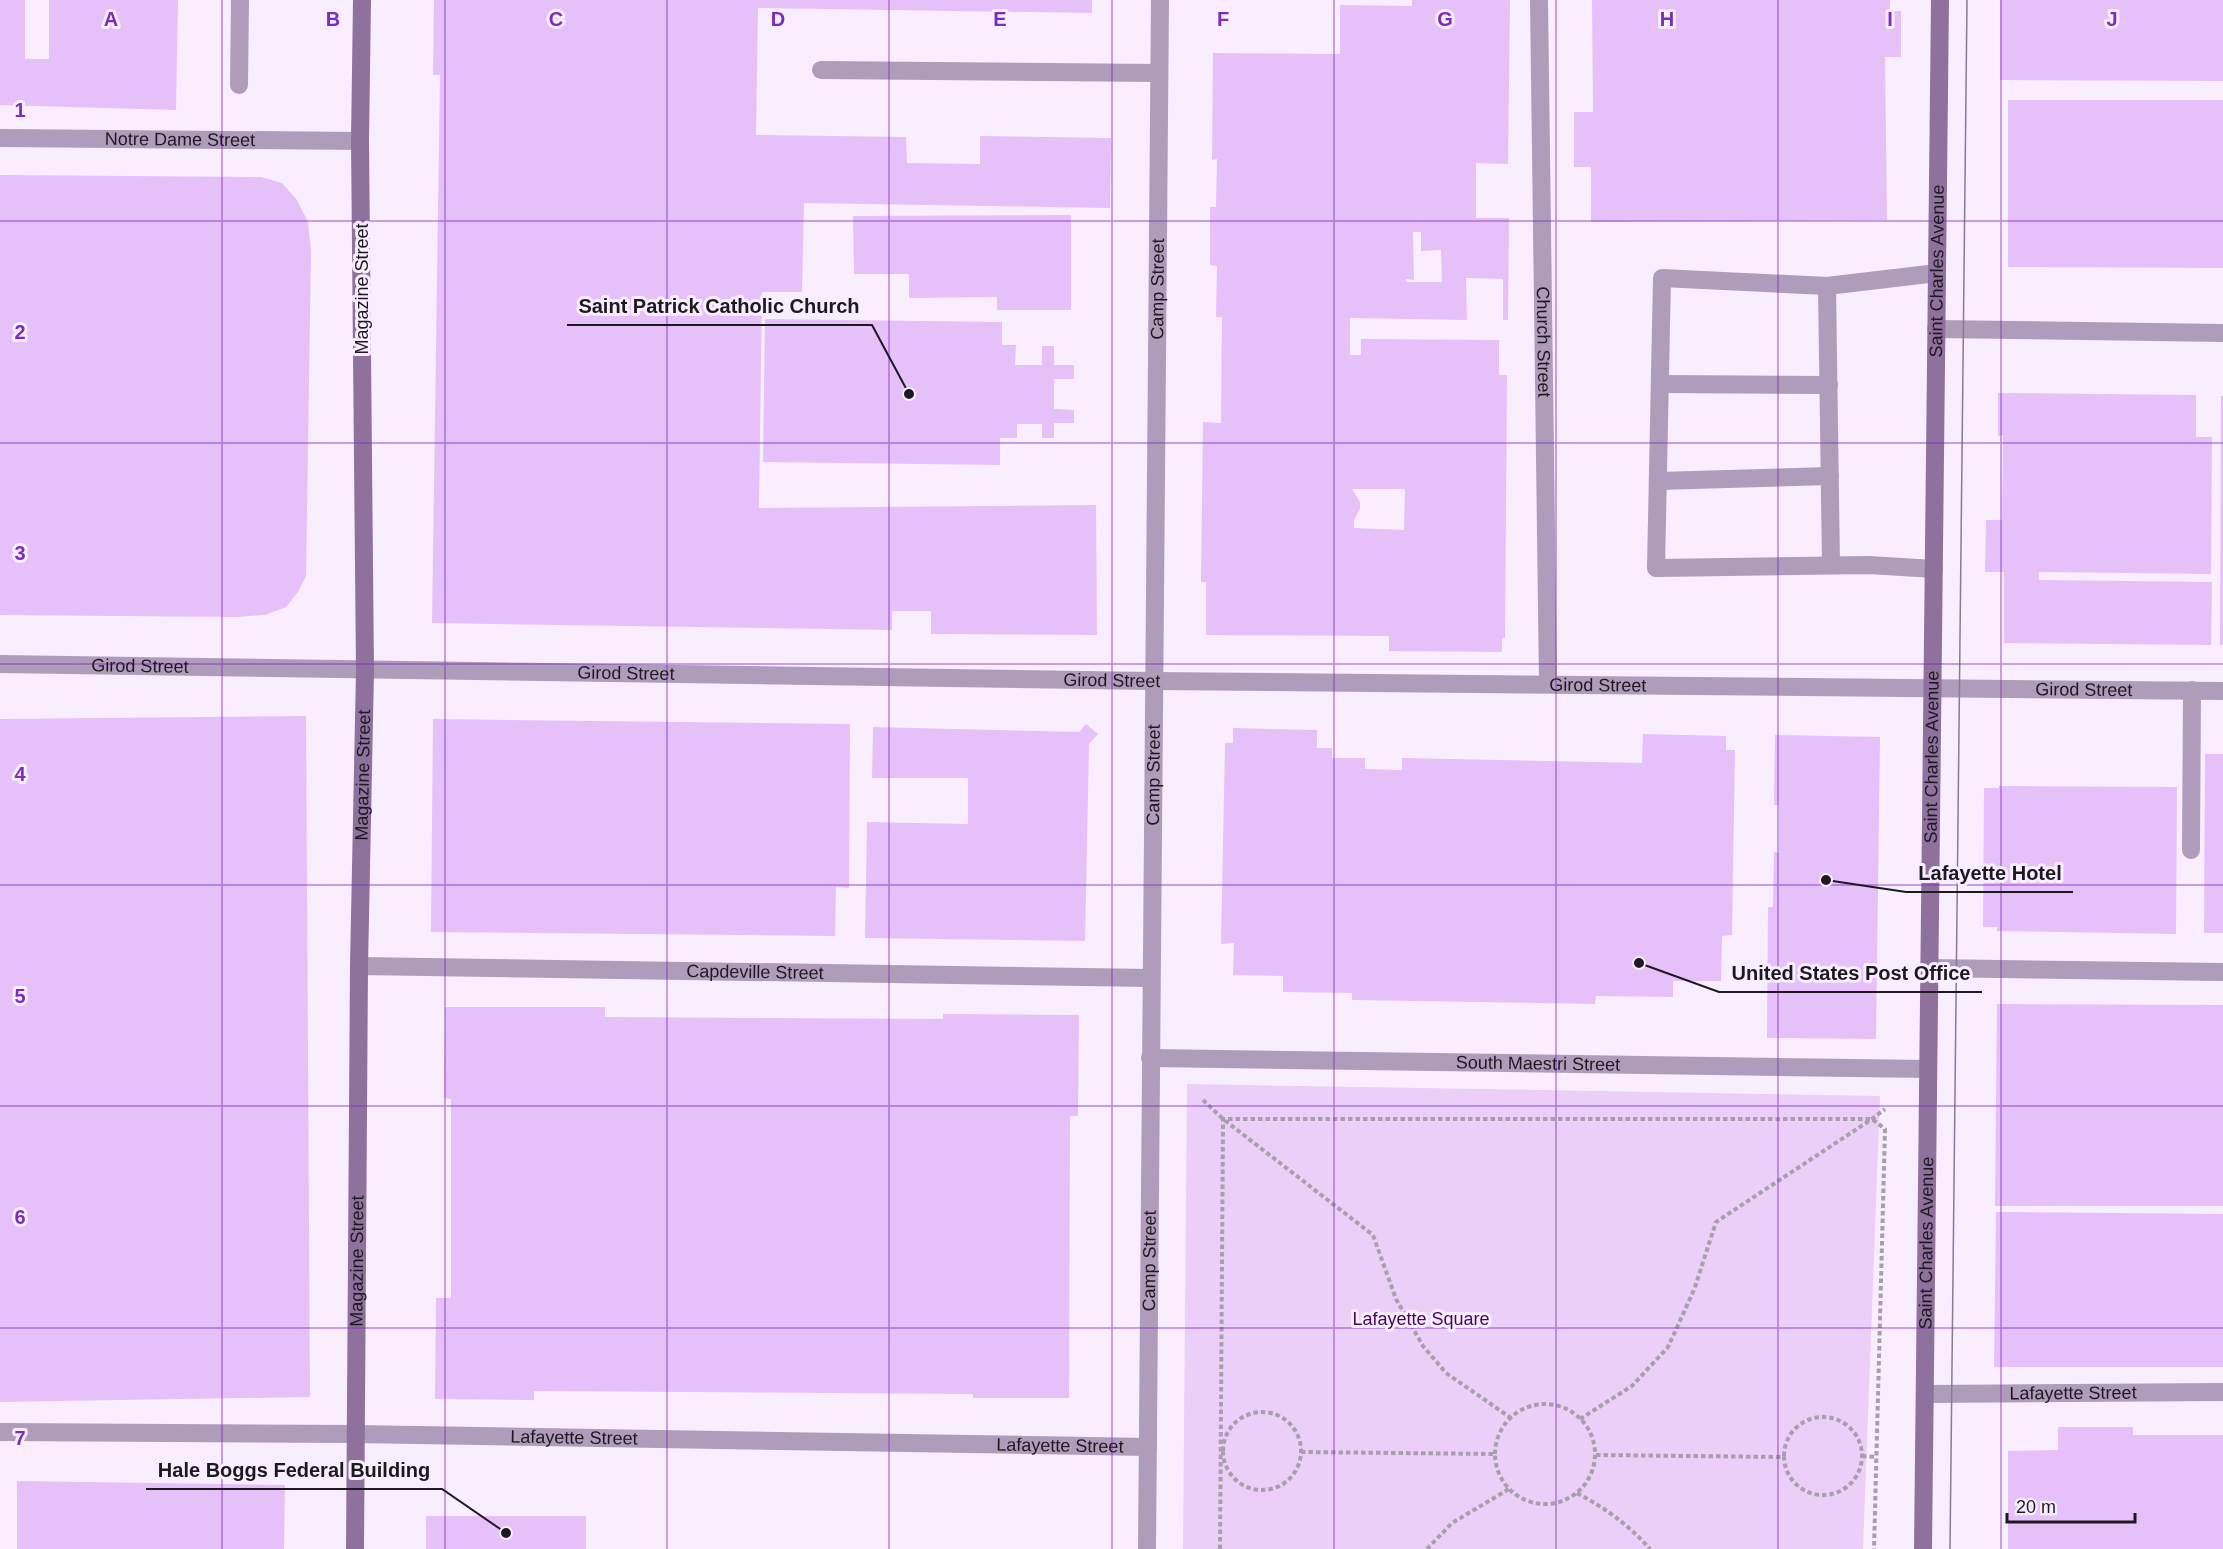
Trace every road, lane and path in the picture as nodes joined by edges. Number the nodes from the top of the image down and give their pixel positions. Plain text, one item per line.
1 (240, 0) edge
2 (362, 0) edge
3 (1160, 0) edge
4 (1539, 0) edge
5 (1940, 0) edge
6 (821, 70) dead end
7 (1159, 73) junction
8 (239, 84) dead end
9 (0, 138) edge
10 (360, 141) junction
11 (1937, 273) junction
12 (1827, 286) junction
13 (1936, 329) junction
14 (2223, 333) edge
15 (1660, 384) junction
16 (1829, 385) junction
17 (1830, 476) junction
18 (1658, 482) junction
19 (1831, 565) junction
20 (1934, 569) junction
21 (0, 664) edge
22 (365, 670) junction
23 (1153, 681) junction
24 (1548, 684) junction
25 (1932, 687) junction
26 (2192, 690) junction
27 (2223, 691) edge
28 (2190, 850) dead end
29 (359, 966) junction
30 (1929, 968) junction
31 (2223, 972) edge
32 (1152, 978) junction
33 (1150, 1058) junction
34 (1928, 1069) junction
35 (1203, 1100) dead end
36 (1885, 1109) dead end
37 (1223, 1119) junction
38 (1872, 1119) junction
39 (2223, 1392) edge
40 (1925, 1394) junction
41 (1511, 1418) junction
42 (1580, 1419) junction
43 (0, 1432) edge
44 (355, 1434) junction
45 (1148, 1447) junction
46 (1222, 1451) junction
47 (1301, 1452) junction
48 (1494, 1454) junction
49 (1596, 1455) junction
50 (1783, 1456) junction
51 (1862, 1456) junction
52 (1876, 1457) junction
53 (1509, 1489) junction
54 (1577, 1493) junction
55 (355, 1549) edge
56 (1147, 1549) edge
57 (1220, 1549) edge
58 (1427, 1549) edge
59 (1650, 1549) edge
60 (1874, 1549) edge
61 (1923, 1549) edge

1 - 8 street
2 - 10 street, Magazine Street
3 - 7 street, Camp Street
4 - 24 street, Church Street
5 - 11 street, Saint Charles Avenue
6 - 7 street
7 - 23 street, Camp Street
9 - 10 street, Notre Dame Street
10 - 22 street, Magazine Street
11 - 12 street
11 - 13 street, Saint Charles Avenue
12 - 15 street
12 - 16 street
13 - 14 street
13 - 20 street, Saint Charles Avenue
15 - 16 street
15 - 18 street
16 - 17 street
17 - 18 street
17 - 19 street
18 - 19 street
19 - 20 street
20 - 25 street, Saint Charles Avenue
21 - 22 street, Girod Street
22 - 23 street, Girod Street
22 - 29 street, Magazine Street
23 - 24 street, Girod Street
23 - 32 street, Camp Street
24 - 25 street, Girod Street
25 - 26 street, Girod Street
25 - 30 street, Saint Charles Avenue
26 - 27 street, Girod Street
26 - 28 street
29 - 32 street, Capdeville Street
29 - 44 street, Magazine Street
30 - 31 street
30 - 34 street, Saint Charles Avenue
32 - 33 street, Camp Street
33 - 34 street, South Maestri Street
33 - 45 street, Camp Street
34 - 40 street, Saint Charles Avenue
35 - 37 path
36 - 38 path
37 - 38 path
37 - 41 path
37 - 46 path
38 - 42 path
38 - 52 path
39 - 40 street, Lafayette Street
40 - 61 street, Saint Charles Avenue
41 - 42 path
41 - 48 path
42 - 49 path
43 - 44 street, Lafayette Street
44 - 45 street, Lafayette Street
44 - 55 street, Magazine Street
45 - 56 street, Camp Street
46 - 47 path
46 - 47 path
46 - 57 path
47 - 48 path
48 - 53 path
49 - 50 path
49 - 54 path
50 - 51 path
50 - 51 path
51 - 52 path
52 - 60 path
53 - 54 path
53 - 58 path
54 - 59 path

